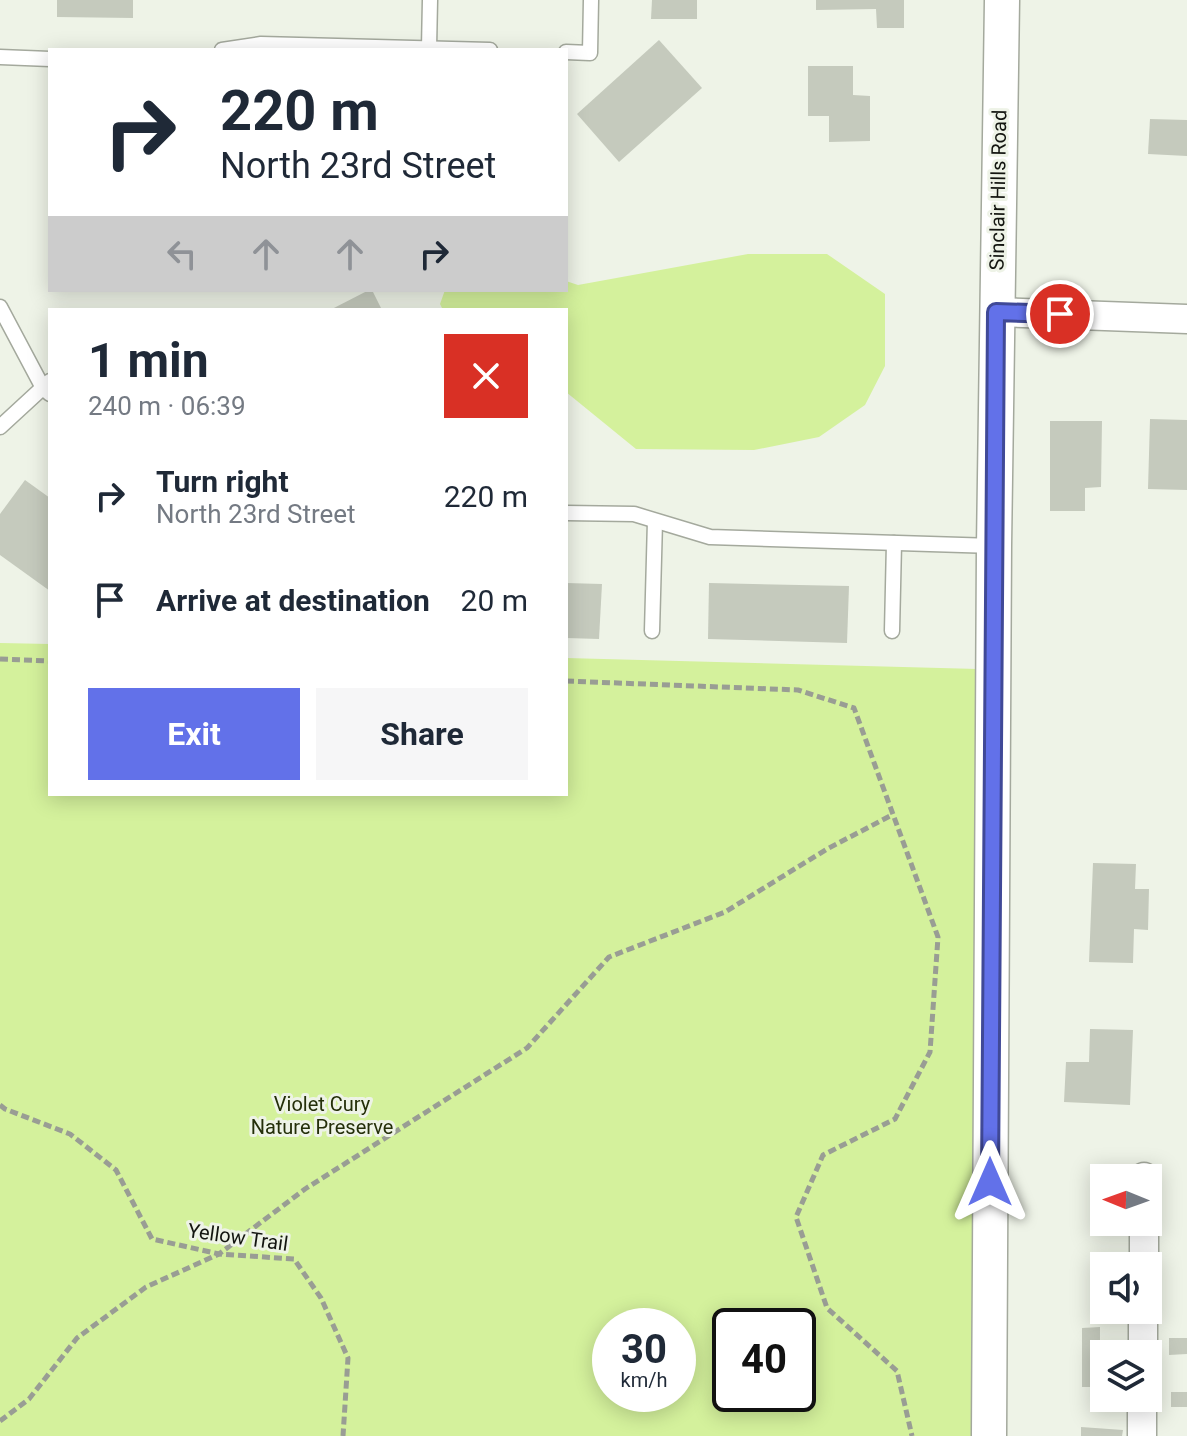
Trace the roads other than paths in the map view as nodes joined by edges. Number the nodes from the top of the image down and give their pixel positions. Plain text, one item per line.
1 (430, 0) edge
2 (591, 0) edge
3 (1002, 0) edge
4 (235, 48) edge
5 (429, 48) edge
6 (568, 52) edge
7 (0, 57) edge
8 (48, 59) edge
9 (0, 307) edge
10 (996, 312) junction
11 (1187, 319) edge
12 (48, 388) edge
13 (0, 427) edge
14 (568, 513) edge
15 (655, 521) junction
16 (894, 543) junction
17 (994, 546) junction
18 (652, 631) dead end
19 (892, 631) dead end
20 (1142, 1412) edge
21 (989, 1436) edge
22 (1142, 1436) edge

1 - 5 lane
2 - 6 lane
3 - 10 street, Sinclair Hills Road
4 - 5 lane
7 - 8 lane
9 - 12 lane
10 - 11 street
10 - 17 street, Sinclair Hills Road
12 - 13 lane
14 - 15 lane
15 - 16 lane
15 - 18 lane
16 - 17 lane
16 - 19 lane
17 - 21 street, Sinclair Hills Road
20 - 22 street

